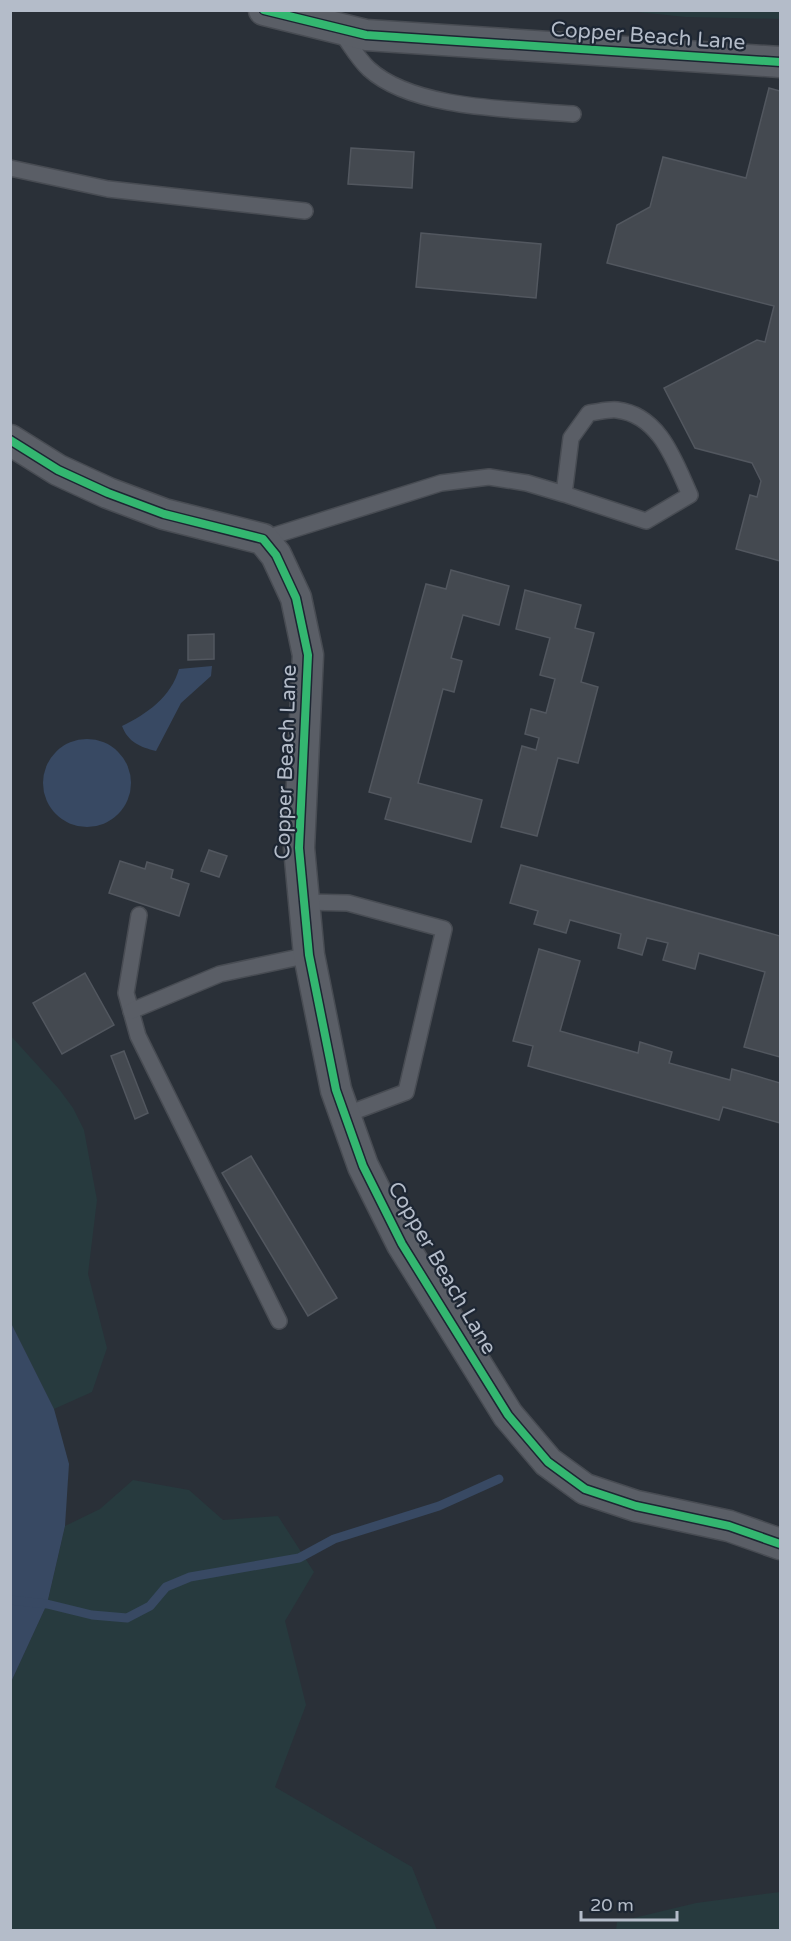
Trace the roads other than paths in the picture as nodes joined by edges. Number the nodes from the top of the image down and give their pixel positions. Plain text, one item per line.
1 (264, 10) edge
2 (339, 29) junction
3 (780, 62) edge
4 (573, 114) dead end
5 (10, 168) edge
6 (305, 211) dead end
7 (10, 440) edge
8 (564, 494) junction
9 (263, 539) junction
10 (304, 902) junction
11 (139, 915) dead end
12 (309, 955) junction
13 (131, 1011) junction
14 (345, 1115) junction
15 (279, 1321) dead end
16 (780, 1544) edge

1 - 2 street, Copper Beach Lane
2 - 3 street, Copper Beach Lane
2 - 4 lane
5 - 6 lane
7 - 9 street
8 - 8 lane
8 - 9 lane
9 - 10 street, Copper Beach Lane
10 - 12 street, Copper Beach Lane
10 - 14 lane
11 - 13 lane
12 - 13 lane
12 - 14 street, Copper Beach Lane
13 - 15 lane
14 - 16 street, Copper Beach Lane

